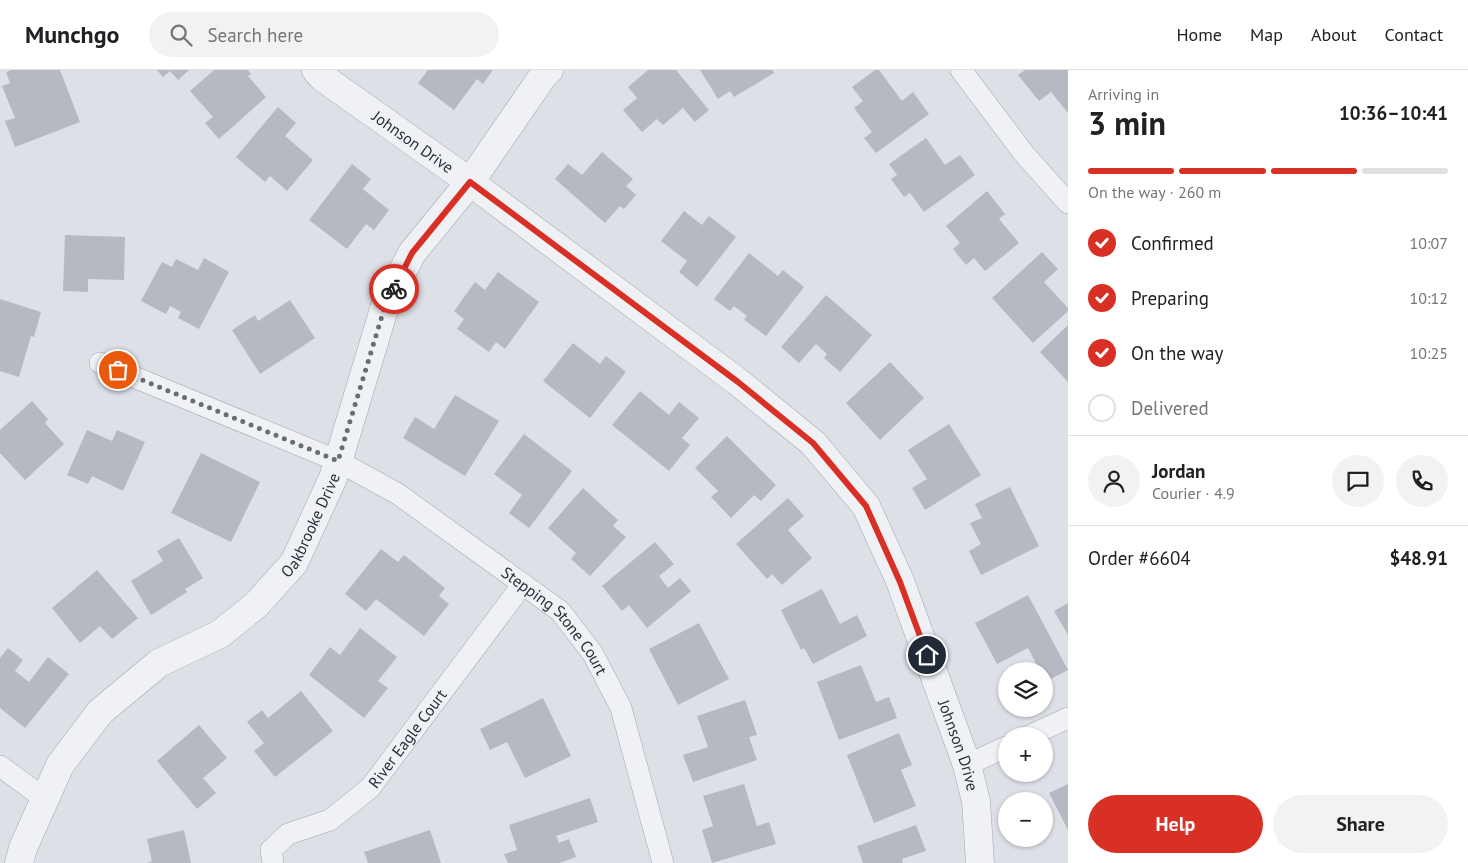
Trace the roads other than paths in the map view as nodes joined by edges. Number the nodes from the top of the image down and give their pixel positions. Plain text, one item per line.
1 (316, 70) edge
2 (549, 70) edge
3 (961, 70) edge
4 (470, 182) junction
5 (1068, 203) edge
6 (100, 362) dead end
7 (338, 461) junction
8 (522, 584) junction
9 (1068, 718) edge
10 (1048, 727) edge
11 (998, 751) edge
12 (967, 765) junction
13 (0, 766) edge
14 (45, 799) junction
15 (19, 863) edge
16 (273, 863) edge
17 (663, 863) edge
18 (980, 863) edge

1 - 4 street, Johnson Drive
2 - 4 street, Oakbrooke Drive
3 - 5 street
4 - 7 street, Oakbrooke Drive
4 - 12 street, Johnson Drive
6 - 7 street, Stepping Stone Court
7 - 8 street, Stepping Stone Court
7 - 14 street, Oakbrooke Drive
8 - 16 street, River Eagle Court
8 - 17 street, Stepping Stone Court
9 - 10 street
11 - 12 street
12 - 18 street, Johnson Drive
13 - 14 street
14 - 15 street, Oakbrooke Drive

